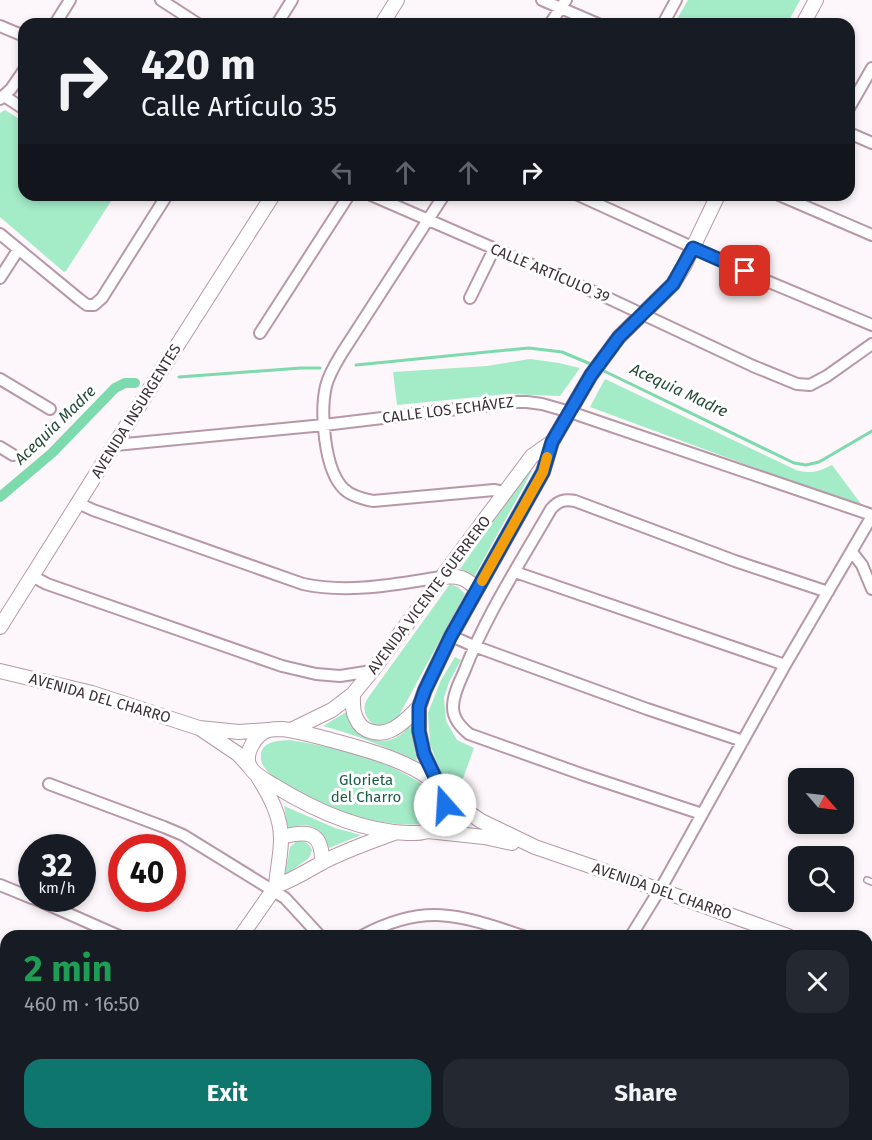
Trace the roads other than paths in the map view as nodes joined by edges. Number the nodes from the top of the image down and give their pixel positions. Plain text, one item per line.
1 (70, 0) edge
2 (161, 0) edge
3 (292, 0) edge
4 (397, 0) edge
5 (542, 0) edge
6 (676, 0) edge
7 (816, 0) edge
8 (563, 4) edge
9 (59, 18) edge
10 (189, 18) edge
11 (281, 18) edge
12 (386, 18) edge
13 (554, 18) edge
14 (588, 18) edge
15 (666, 18) edge
16 (806, 18) edge
17 (0, 26) edge
18 (18, 34) edge
19 (872, 68) edge
20 (18, 79) edge
21 (2, 97) edge
22 (855, 98) edge
23 (18, 106) edge
24 (855, 136) edge
25 (872, 143) edge
26 (161, 201) edge
27 (269, 201) edge
28 (345, 201) edge
29 (385, 201) edge
30 (440, 201) edge
31 (591, 201) edge
32 (715, 201) edge
33 (793, 201) edge
34 (429, 220) junction
35 (0, 234) edge
36 (872, 235) edge
37 (693, 248) junction
38 (494, 249) junction
39 (18, 250) junction
40 (0, 278) edge
41 (470, 298) dead end
42 (642, 314) junction
43 (872, 325) edge
44 (260, 333) dead end
45 (872, 344) edge
46 (0, 379) edge
47 (50, 409) dead end
48 (570, 412) junction
49 (324, 425) junction
50 (552, 442) junction
51 (115, 445) junction
52 (0, 447) edge
53 (13, 455) dead end
54 (505, 492) junction
55 (78, 503) junction
56 (872, 516) edge
57 (852, 552) junction
58 (515, 572) junction
59 (32, 576) junction
60 (442, 577) junction
61 (477, 589) junction
62 (872, 589) edge
63 (828, 592) junction
64 (4, 612) edge
65 (0, 627) edge
66 (451, 636) junction
67 (474, 646) junction
68 (785, 665) junction
69 (0, 671) edge
70 (372, 671) junction
71 (353, 694) junction
72 (419, 707) junction
73 (199, 728) junction
74 (267, 730) junction
75 (291, 730) junction
76 (743, 741) junction
77 (253, 770) junction
78 (49, 784) dead end
79 (442, 792) junction
80 (702, 814) junction
81 (428, 831) junction
82 (397, 832) junction
83 (281, 837) junction
84 (535, 847) junction
85 (322, 863) junction
86 (0, 885) edge
87 (275, 888) junction
88 (660, 890) junction
89 (18, 892) edge
90 (64, 912) edge
91 (105, 930) edge
92 (245, 930) edge
93 (315, 930) edge
94 (373, 930) edge
95 (503, 930) edge
96 (635, 930) edge
97 (771, 930) edge

1 - 9 street
2 - 10 street
3 - 11 street
4 - 12 street
5 - 8 street
6 - 15 street
7 - 16 street
8 - 13 street
8 - 14 street
17 - 18 street
19 - 22 street
20 - 21 street
21 - 23 street
24 - 25 street
26 - 39 street
27 - 51 street, AVENIDA INSURGENTES
28 - 44 street
29 - 34 street, CALLE ARTÍCULO 39
30 - 34 street
31 - 37 street
32 - 37 street, AVENIDA VICENTE GUERRERO
33 - 36 street
34 - 38 street, CALLE ARTÍCULO 39
34 - 49 street
35 - 39 street
37 - 42 street, AVENIDA VICENTE GUERRERO
37 - 43 street
38 - 41 street
38 - 42 street, CALLE ARTÍCULO 39
39 - 40 street
42 - 45 street, CALLE ARTÍCULO 39
42 - 48 street, AVENIDA VICENTE GUERRERO
46 - 47 street
48 - 49 street, CALLE LOS ECHÁVEZ
48 - 50 street, AVENIDA VICENTE GUERRERO
48 - 56 street, CALLE LOS ECHÁVEZ
49 - 51 street, CALLE LOS ECHÁVEZ
49 - 54 street
50 - 54 street, AVENIDA VICENTE GUERRERO
50 - 61 street, AVENIDA VICENTE GUERRERO
51 - 55 street, AVENIDA INSURGENTES
52 - 53 street
54 - 60 street, AVENIDA VICENTE GUERRERO
55 - 59 street, AVENIDA INSURGENTES
55 - 60 street
56 - 57 street
57 - 62 street
57 - 63 street
58 - 63 street
58 - 67 street
58 - 68 street
59 - 64 street, AVENIDA INSURGENTES
59 - 70 street
60 - 61 street
60 - 70 street, AVENIDA VICENTE GUERRERO
61 - 66 street, AVENIDA VICENTE GUERRERO
63 - 68 street
64 - 65 street, AVENIDA INSURGENTES
66 - 67 street
66 - 72 street, AVENIDA VICENTE GUERRERO
67 - 76 street
67 - 80 street
68 - 76 street
69 - 73 street, AVENIDA DEL CHARRO
70 - 71 street, AVENIDA VICENTE GUERRERO
71 - 72 street
71 - 75 street, AVENIDA VICENTE GUERRERO
72 - 79 street, AVENIDA VICENTE GUERRERO
73 - 74 street, AVENIDA DEL CHARRO
73 - 77 street, AVENIDA DEL CHARRO
74 - 75 street, AVENIDA DEL CHARRO
74 - 77 street
75 - 79 street, AVENIDA DEL CHARRO
76 - 80 street
77 - 82 street
77 - 83 street
78 - 87 street
79 - 81 street
79 - 84 street, AVENIDA DEL CHARRO
80 - 88 street
81 - 82 street, AVENIDA DEL CHARRO
81 - 84 street, AVENIDA DEL CHARRO
82 - 85 street
83 - 85 street
83 - 87 street
84 - 88 street, AVENIDA DEL CHARRO
85 - 87 street
86 - 89 street
87 - 92 street
87 - 93 street
88 - 96 street
88 - 97 street, AVENIDA DEL CHARRO
90 - 91 street
94 - 95 street

